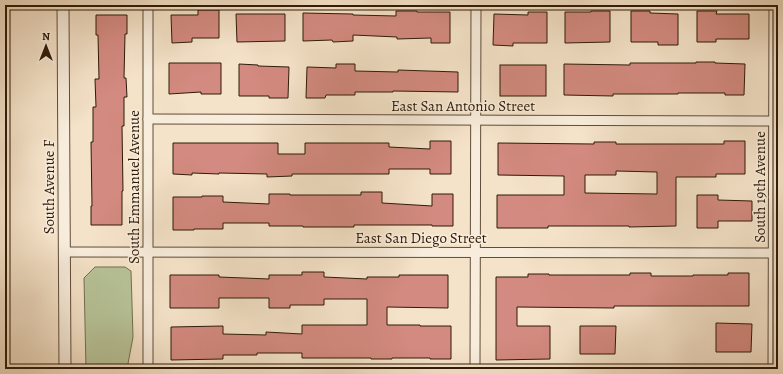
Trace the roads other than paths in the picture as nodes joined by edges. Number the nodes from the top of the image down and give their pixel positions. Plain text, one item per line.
1 (63, 5) edge
2 (148, 5) edge
3 (476, 5) edge
4 (774, 5) edge
5 (148, 119) junction
6 (475, 120) junction
7 (776, 121) edge
8 (64, 252) junction
9 (148, 252) junction
10 (475, 252) junction
11 (776, 253) edge
12 (65, 369) edge
13 (148, 369) edge
14 (475, 369) edge
15 (773, 369) edge

1 - 8 street, South Avenue F
2 - 5 street, South Emmanuel Avenue
3 - 6 street
4 - 7 street, South 19th Avenue
5 - 6 street, East San Antonio Street
5 - 9 street, South Emmanuel Avenue
6 - 7 street, East San Antonio Street
6 - 10 street
7 - 11 street, South 19th Avenue
8 - 9 street, East San Diego Street
8 - 12 street, South Avenue F
9 - 10 street, East San Diego Street
9 - 13 street, South Emmanuel Avenue
10 - 11 street, East San Diego Street
10 - 14 street
11 - 15 street, South 19th Avenue

